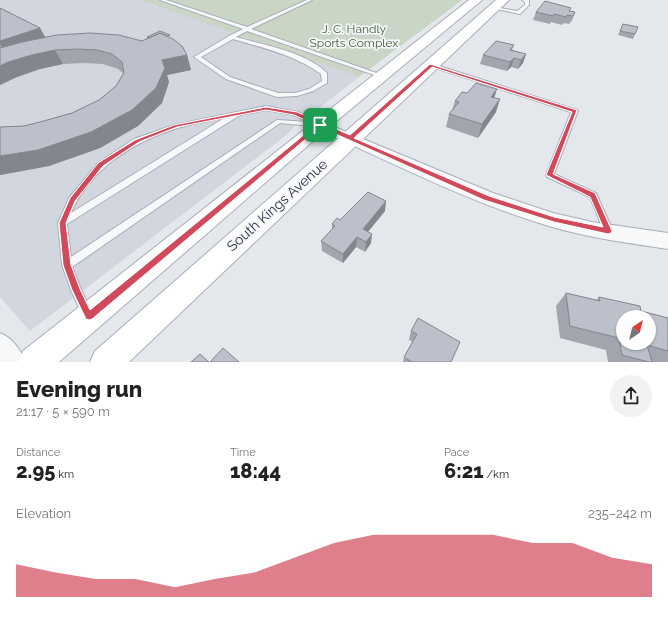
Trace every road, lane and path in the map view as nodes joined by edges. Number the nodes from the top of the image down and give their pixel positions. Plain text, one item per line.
1 (162, 0) edge
2 (310, 0) edge
3 (476, 0) edge
4 (524, 0) edge
5 (498, 4) edge
6 (248, 30) junction
7 (231, 38) junction
8 (431, 65) junction
9 (382, 76) junction
10 (238, 113) junction
11 (320, 125) junction
12 (351, 138) junction
13 (62, 223) junction
14 (608, 231) junction
15 (668, 241) edge
16 (67, 265) junction
17 (89, 316) junction
18 (0, 345) edge
19 (13, 362) edge
20 (34, 362) edge
21 (106, 362) edge

1 - 6 lane
2 - 6 lane
3 - 9 main road
4 - 5 lane
5 - 8 main road, South Kings Avenue
6 - 7 lane
6 - 9 lane
7 - 7 lane
8 - 12 main road, South Kings Avenue
8 - 14 lane
9 - 11 main road
10 - 11 lane
10 - 13 lane
10 - 13 lane
11 - 12 street
11 - 16 lane
11 - 17 main road
12 - 14 street
12 - 21 main road, South Kings Avenue
13 - 16 lane
14 - 15 street
16 - 17 lane
17 - 20 main road
18 - 19 street

